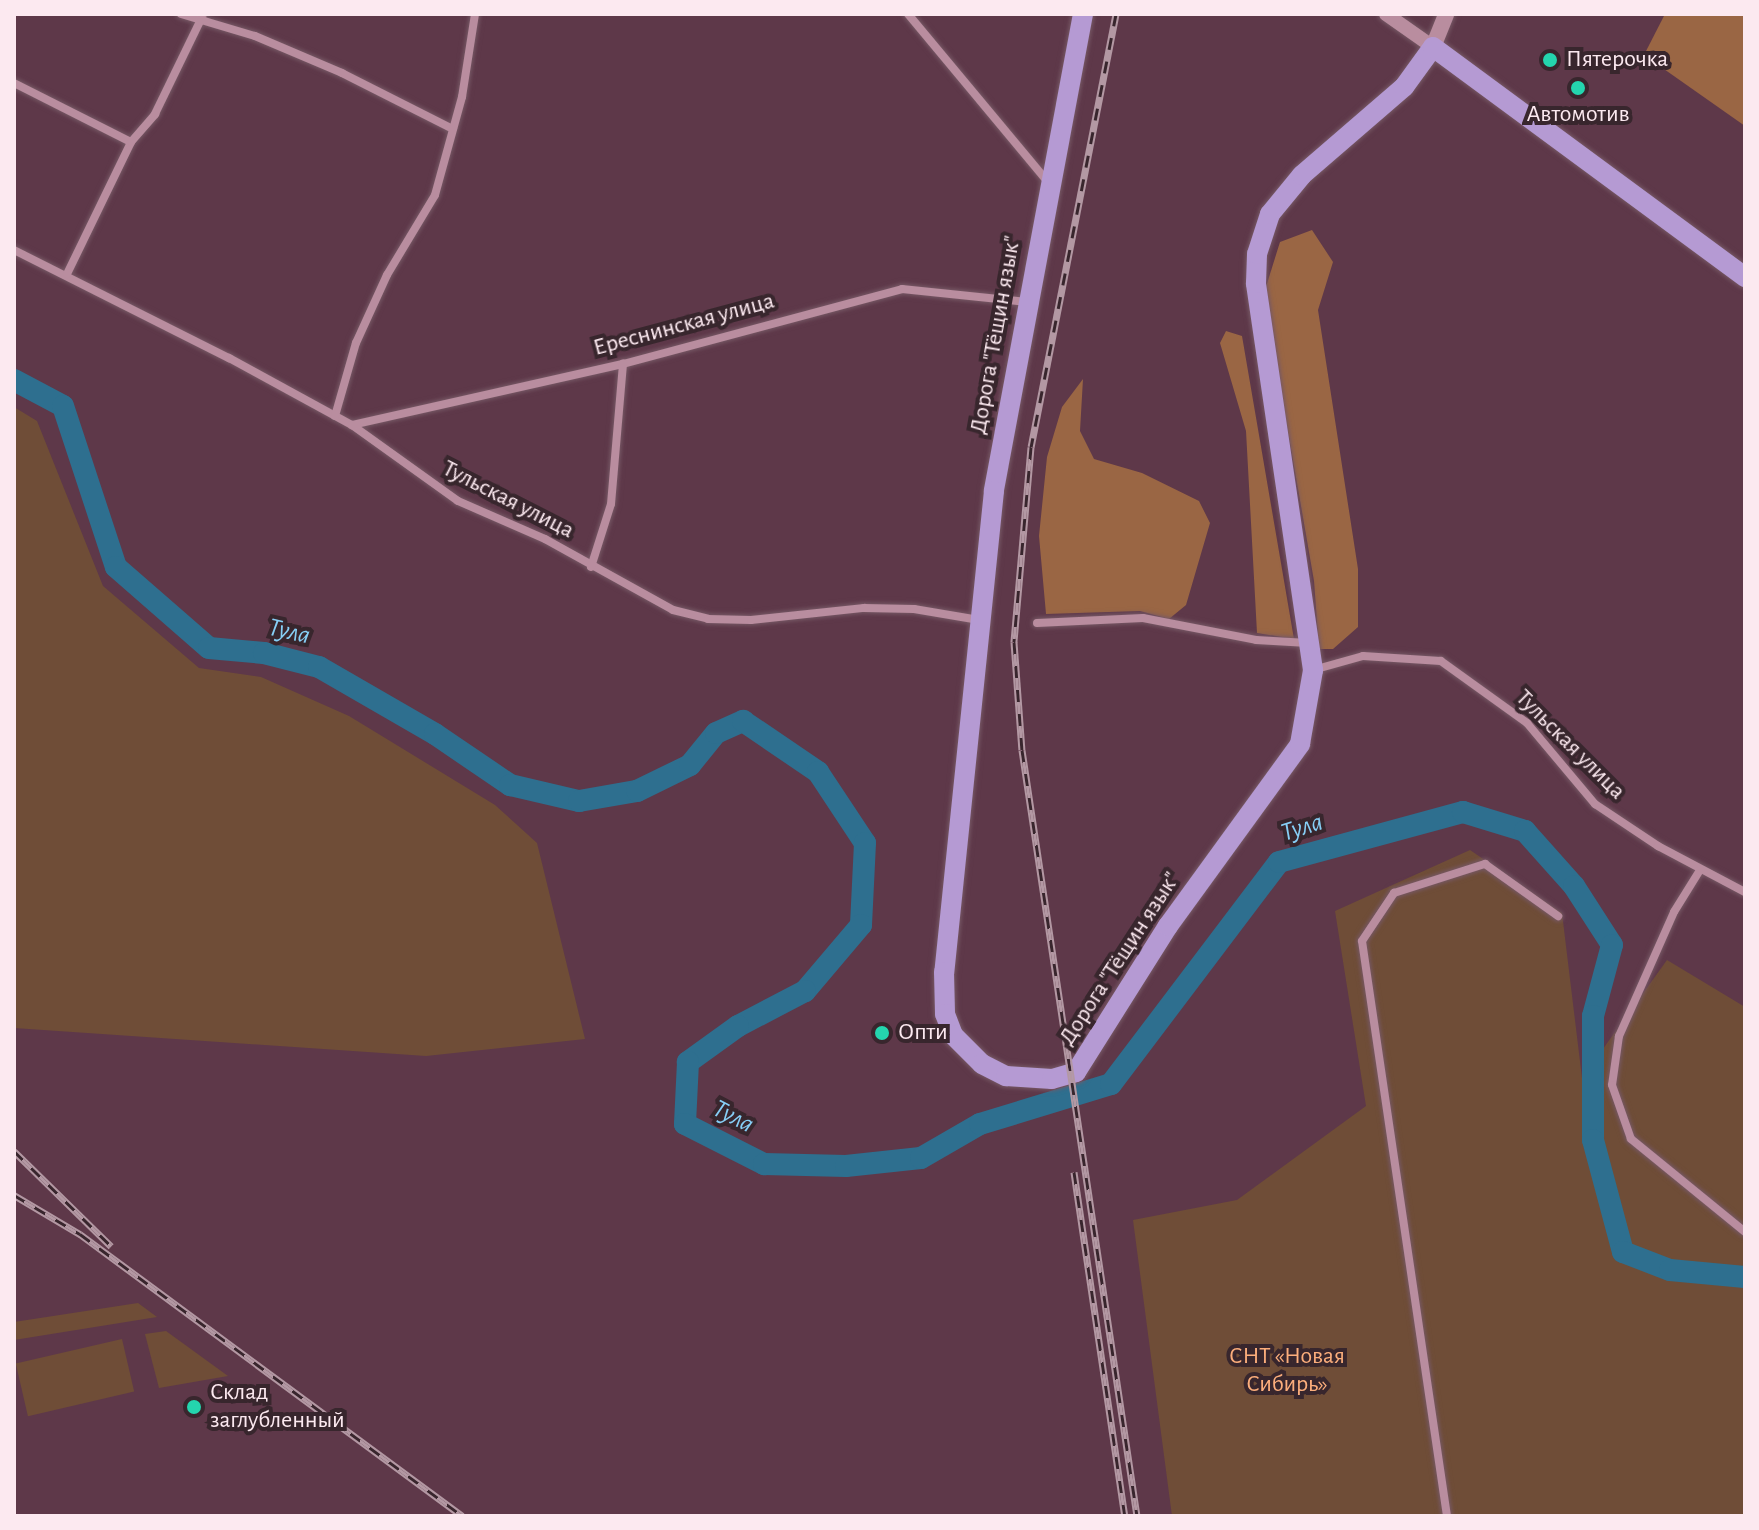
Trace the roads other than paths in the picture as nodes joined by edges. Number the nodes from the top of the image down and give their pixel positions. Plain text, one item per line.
1 (181, 14) edge
2 (475, 14) edge
3 (908, 14) edge
4 (1083, 14) edge
5 (1386, 14) edge
6 (1446, 14) edge
7 (202, 17) edge
8 (1433, 47) junction
9 (14, 83) edge
10 (453, 129) junction
11 (131, 142) junction
12 (1051, 184) junction
13 (14, 250) edge
14 (67, 274) junction
15 (1745, 277) edge
16 (1028, 302) junction
17 (623, 364) junction
18 (335, 416) junction
19 (352, 425) junction
20 (591, 567) junction
21 (980, 621) junction
22 (1037, 623) dead end
23 (1308, 643) junction
24 (1313, 670) junction
25 (1700, 870) junction
26 (1745, 892) edge
27 (1558, 916) dead end
28 (1745, 1232) edge
29 (1447, 1516) edge

1 - 7 street
2 - 10 street
3 - 12 street
4 - 12 main road, Дорога "Тёщин язык"
5 - 8 street
6 - 8 main road
7 - 10 street
7 - 11 street
8 - 15 main road
8 - 23 main road, Дорога "Тёщин язык"
9 - 11 street
10 - 18 street
11 - 14 street
12 - 16 main road, Дорога "Тёщин язык"
13 - 14 street, Тульская улица
14 - 18 street, Тульская улица
16 - 17 street, Ереснинская улица
16 - 21 main road, Дорога "Тёщин язык"
17 - 19 street, Ереснинская улица
17 - 20 street
18 - 19 street, Тульская улица
19 - 20 street, Тульская улица
20 - 21 street, Тульская улица
21 - 24 main road, Дорога "Тёщин язык"
22 - 23 street
23 - 24 main road, Дорога "Тёщин язык"
24 - 25 street, Тульская улица
25 - 26 street, Тульская улица
25 - 28 street
27 - 29 street

